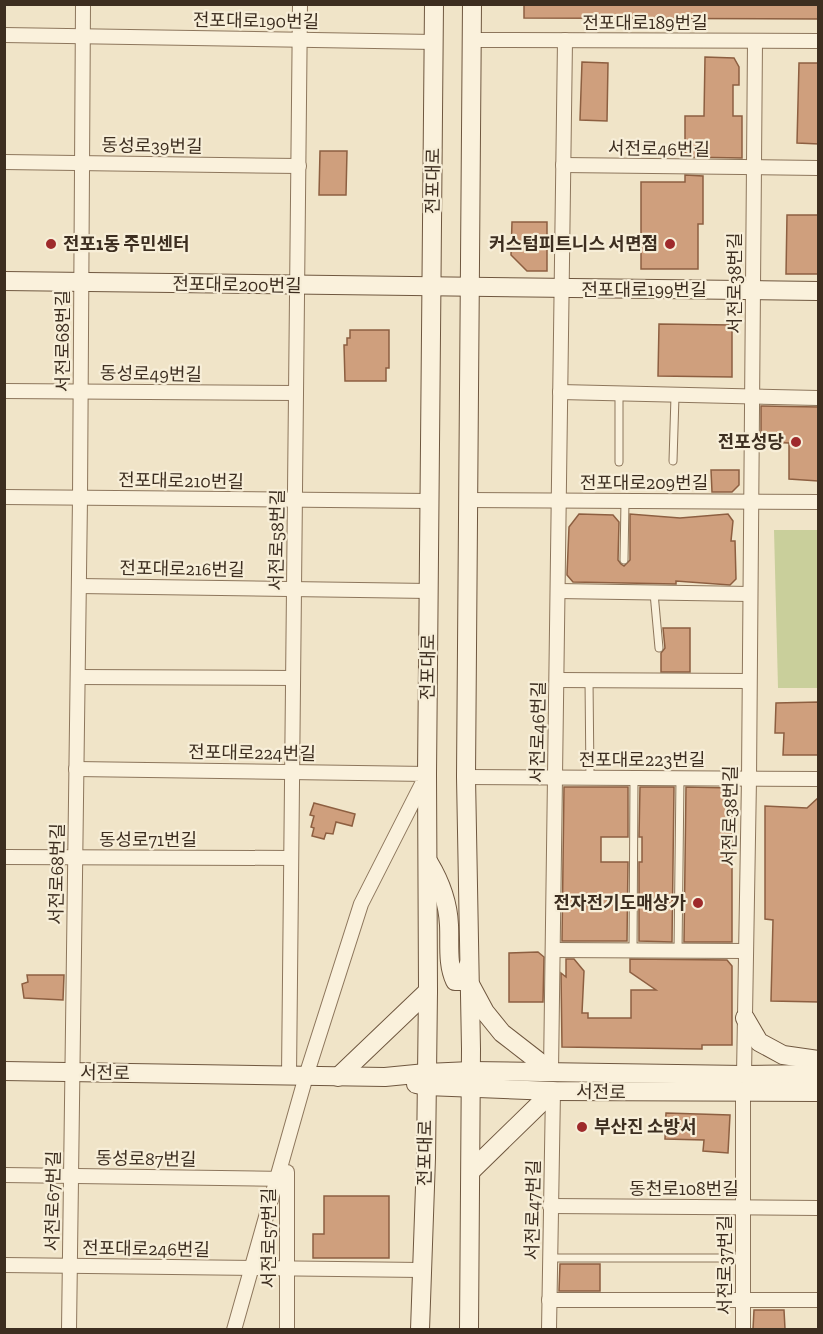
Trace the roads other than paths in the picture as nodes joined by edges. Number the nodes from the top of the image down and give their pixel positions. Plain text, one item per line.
1 (83, 4) edge
2 (300, 4) edge
3 (434, 4) edge
4 (472, 4) edge
5 (4, 35) edge
6 (83, 37) junction
7 (300, 40) junction
8 (472, 40) junction
9 (565, 40) junction
10 (755, 41) junction
11 (819, 41) edge
12 (434, 42) junction
13 (4, 162) edge
14 (82, 163) junction
15 (563, 165) junction
16 (299, 166) junction
17 (754, 168) junction
18 (819, 168) edge
19 (4, 281) edge
20 (81, 282) junction
21 (298, 286) junction
22 (432, 288) junction
23 (470, 288) junction
24 (562, 289) junction
25 (753, 291) junction
26 (819, 291) edge
27 (4, 391) edge
28 (81, 391) junction
29 (560, 392) junction
30 (296, 393) junction
31 (619, 394) junction
32 (675, 396) junction
33 (752, 398) junction
34 (819, 398) edge
35 (674, 461) dead end
36 (619, 462) dead end
37 (4, 497) edge
38 (80, 498) junction
39 (295, 500) junction
40 (468, 500) junction
41 (430, 501) junction
42 (559, 501) junction
43 (625, 501) junction
44 (751, 502) junction
45 (819, 502) edge
46 (624, 560) dead end
47 (79, 586) junction
48 (294, 589) junction
49 (429, 591) junction
50 (558, 591) junction
51 (654, 593) junction
52 (750, 594) junction
53 (659, 648) dead end
54 (78, 677) junction
55 (293, 678) junction
56 (557, 680) junction
57 (589, 680) junction
58 (749, 681) junction
59 (76, 769) junction
60 (292, 771) junction
61 (427, 774) junction
62 (466, 777) junction
63 (555, 778) junction
64 (590, 778) junction
65 (634, 778) junction
66 (680, 778) junction
67 (749, 779) junction
68 (819, 779) edge
69 (4, 857) edge
70 (75, 857) junction
71 (291, 858) junction
72 (429, 862) junction
73 (553, 950) junction
74 (633, 951) junction
75 (678, 951) junction
76 (745, 951) junction
77 (469, 963) junction
78 (469, 983) junction
79 (428, 991) junction
80 (744, 1018) junction
81 (819, 1060) edge
82 (4, 1071) edge
83 (551, 1071) junction
84 (72, 1072) junction
85 (819, 1074) edge
86 (744, 1075) junction
87 (297, 1076) junction
88 (338, 1077) junction
89 (426, 1079) junction
90 (471, 1080) junction
91 (553, 1091) junction
92 (819, 1092) edge
93 (743, 1093) junction
94 (472, 1170) junction
95 (4, 1175) edge
96 (71, 1176) junction
97 (282, 1179) junction
98 (550, 1206) junction
99 (743, 1208) junction
100 (819, 1208) edge
101 (550, 1258) junction
102 (743, 1258) junction
103 (4, 1265) edge
104 (70, 1266) junction
105 (252, 1268) junction
106 (287, 1268) junction
107 (421, 1270) junction
108 (549, 1300) junction
109 (743, 1300) junction
110 (819, 1300) edge
111 (69, 1329) edge
112 (234, 1329) edge
113 (287, 1329) edge
114 (420, 1329) edge
115 (469, 1329) edge
116 (549, 1329) edge
117 (742, 1329) edge

1 - 6 street, 서전로68번길
2 - 7 street, 서전로58번길
3 - 12 main road, 전포대로
4 - 8 main road, 전포대로
5 - 6 street, 전포대로190번길
6 - 7 street, 전포대로190번길
6 - 14 street, 서전로68번길
7 - 12 street, 전포대로190번길
7 - 16 street, 서전로58번길
8 - 9 street, 전포대로189번길
8 - 23 main road, 전포대로
9 - 10 street, 전포대로189번길
9 - 15 street, 서전로46번길
10 - 11 street, 전포대로189번길
10 - 17 street, 서전로38번길
12 - 22 main road, 전포대로
13 - 14 street, 동성로39번길
14 - 16 street, 동성로39번길
14 - 20 street, 서전로68번길
15 - 17 street, 서전로46번길
15 - 24 street, 서전로46번길
16 - 21 street, 서전로58번길
17 - 18 street
17 - 25 street, 서전로38번길
19 - 20 main road, 전포대로200번길
20 - 21 main road, 전포대로200번길
20 - 28 street, 서전로68번길
21 - 22 main road, 전포대로200번길
21 - 30 street, 서전로58번길
22 - 23 main road, 전포대로200번길
22 - 41 main road, 전포대로
23 - 24 main road, 전포대로199번길
23 - 40 main road, 전포대로
24 - 25 main road, 전포대로199번길
24 - 29 street, 서전로46번길
25 - 26 main road, 전포대로199번길
25 - 33 street, 서전로38번길
27 - 28 street, 동성로49번길
28 - 30 street, 동성로49번길
28 - 38 street, 서전로68번길
29 - 31 street
29 - 42 street, 서전로46번길
30 - 39 street, 서전로58번길
31 - 32 street
31 - 36 lane, 전포대로209번길
32 - 33 street
32 - 35 lane, 전포대로209번길
33 - 34 street
33 - 44 street, 서전로38번길
37 - 38 street, 전포대로210번길
38 - 39 street, 전포대로210번길
38 - 47 street, 서전로68번길
39 - 41 street, 전포대로210번길
39 - 48 street, 서전로58번길
40 - 42 street, 전포대로209번길
40 - 62 main road, 전포대로
41 - 49 main road, 전포대로
42 - 43 street, 전포대로209번길
42 - 50 street, 서전로46번길
43 - 44 street, 전포대로209번길
43 - 46 lane
44 - 45 street, 전포대로209번길
44 - 52 street, 서전로38번길
47 - 48 street, 전포대로216번길
47 - 54 street, 서전로68번길
48 - 49 street, 전포대로216번길
48 - 55 street, 서전로58번길
49 - 61 main road, 전포대로
50 - 51 street
50 - 56 street, 서전로46번길
51 - 52 street
51 - 53 lane
52 - 58 street, 서전로38번길
54 - 55 street
54 - 59 street, 서전로68번길
55 - 60 street, 서전로58번길
56 - 57 street
56 - 63 street, 서전로46번길
57 - 58 street
57 - 64 lane
58 - 67 street, 서전로38번길
59 - 60 street, 전포대로224번길
59 - 70 street, 서전로68번길
60 - 61 street, 전포대로224번길
60 - 71 street, 서전로58번길
61 - 72 main road, 전포대로
61 - 87 street
62 - 63 street, 전포대로223번길
62 - 77 main road, 전포대로
63 - 64 street, 전포대로223번길
63 - 73 street, 서전로46번길
64 - 65 street, 전포대로223번길
65 - 66 street, 전포대로223번길
65 - 74 lane
66 - 67 street, 전포대로223번길
66 - 75 lane
67 - 68 street, 전포대로223번길
67 - 76 street, 서전로38번길
69 - 70 street, 동성로71번길
70 - 71 street, 동성로71번길
70 - 84 street, 서전로68번길
71 - 87 street, 서전로58번길
72 - 77 main road
72 - 79 main road, 전포대로
73 - 74 street
73 - 83 street, 서전로46번길
74 - 75 street
75 - 76 street
76 - 80 street, 서전로38번길
77 - 78 main road, 전포대로
78 - 83 main road
78 - 90 main road, 전포대로
79 - 88 main road
79 - 89 main road, 전포대로
80 - 81 main road
80 - 86 street, 서전로38번길
82 - 84 main road, 서전로
83 - 86 main road, 서전로
83 - 90 main road, 서전로
84 - 87 main road, 서전로
84 - 96 street, 서전로67번길
85 - 86 main road, 서전로
87 - 88 main road, 서전로
87 - 97 street, 서전로57번길
88 - 89 main road, 서전로
89 - 90 main road, 서전로
89 - 107 main road, 전포대로
90 - 91 main road, 서전로
90 - 94 main road, 전포대로
91 - 93 main road, 서전로
91 - 94 main road
91 - 98 street, 서전로47번길
92 - 93 main road, 서전로
93 - 99 street, 서전로37번길
94 - 115 main road, 전포대로
95 - 96 street, 동성로87번길
96 - 97 street, 동성로87번길
96 - 104 street, 서전로67번길
97 - 105 street
97 - 106 street, 서전로57번길
98 - 99 street, 동천로108번길
98 - 101 street, 서전로47번길
99 - 100 street, 동천로108번길
99 - 102 street, 서전로37번길
101 - 102 lane
101 - 108 street, 서전로47번길
102 - 109 street, 서전로37번길
103 - 104 street, 전포대로246번길
104 - 105 street, 전포대로246번길
104 - 111 street, 서전로67번길
105 - 106 street, 전포대로246번길
105 - 112 street
106 - 107 street, 전포대로246번길
106 - 113 street, 서전로57번길
107 - 114 main road, 전포대로
108 - 109 street
108 - 116 street, 서전로47번길
109 - 110 street
109 - 117 street, 서전로37번길

